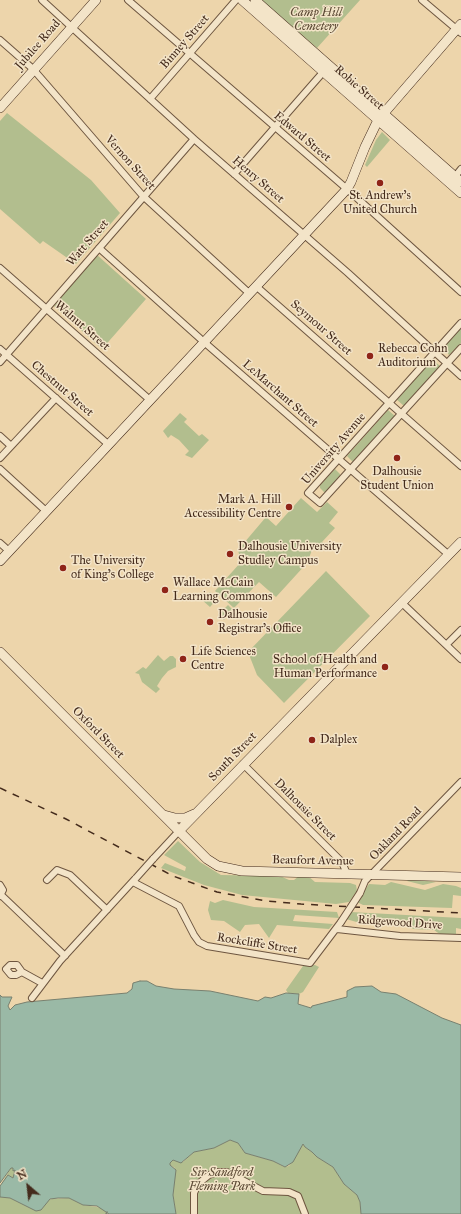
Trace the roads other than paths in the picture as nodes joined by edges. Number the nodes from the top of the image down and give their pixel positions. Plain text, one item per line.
1 (42, 0) edge
2 (96, 0) edge
3 (128, 0) edge
4 (236, 0) edge
5 (242, 0) edge
6 (255, 0) edge
7 (422, 0) edge
8 (71, 27) junction
9 (459, 29) edge
10 (0, 40) edge
11 (190, 54) junction
12 (326, 69) junction
13 (33, 70) junction
14 (150, 99) junction
15 (0, 108) edge
16 (380, 117) junction
17 (275, 129) junction
18 (194, 139) junction
19 (234, 174) junction
20 (456, 178) edge
21 (346, 189) junction
22 (461, 193) edge
23 (143, 196) junction
24 (304, 235) junction
25 (99, 248) junction
26 (0, 268) edge
27 (257, 287) junction
28 (461, 292) edge
29 (250, 294) junction
30 (46, 309) junction
31 (461, 323) edge
32 (204, 342) junction
33 (461, 348) edge
34 (0, 349) edge
35 (435, 352) junction
36 (6, 355) junction
37 (0, 362) edge
38 (447, 363) junction
39 (461, 376) edge
40 (56, 398) junction
41 (150, 400) junction
42 (389, 402) junction
43 (402, 413) junction
44 (0, 436) edge
45 (109, 445) junction
46 (11, 446) junction
47 (0, 458) edge
48 (338, 459) junction
49 (461, 466) edge
50 (0, 469) edge
51 (350, 470) junction
52 (46, 512) junction
53 (461, 542) edge
54 (0, 543) edge
55 (9, 552) junction
56 (449, 555) junction
57 (0, 561) edge
58 (402, 603) junction
59 (461, 630) edge
60 (446, 645) junction
61 (0, 652) edge
62 (461, 659) edge
63 (244, 764) junction
64 (461, 782) edge
65 (195, 814) junction
66 (163, 815) junction
67 (179, 831) junction
68 (347, 874) junction
69 (372, 874) junction
70 (461, 877) edge
71 (47, 880) dead end
72 (135, 880) junction
73 (0, 885) edge
74 (0, 896) edge
75 (107, 910) junction
76 (337, 929) junction
77 (461, 938) edge
78 (65, 956) junction
79 (310, 963) joint
80 (22, 972) dead end
81 (42, 983) junction
82 (32, 998) dead end
83 (194, 1214) edge
84 (305, 1214) edge

1 - 8 street, Henry Street
2 - 8 street, Jubilee Road
3 - 11 street, Edward Street
4 - 11 street, Binney Street
5 - 12 street, Robie Street
6 - 12 street, Robie Street
7 - 9 street
8 - 13 street, Jubilee Road
8 - 14 street, Henry Street
9 - 16 street
10 - 13 street, Vernon Street
11 - 14 street, Binney Street
11 - 17 street, Edward Street
12 - 16 street, Robie Street
12 - 17 street
13 - 15 street, Jubilee Road
13 - 23 street, Vernon Street
14 - 18 street, Henry Street
16 - 20 street, Robie Street
16 - 21 street
17 - 19 street
17 - 21 street, Edward Street
18 - 19 street, Henry Street
18 - 23 street, Watt Street
19 - 24 street, Henry Street
20 - 22 street, Robie Street
21 - 24 street
21 - 28 street, Edward Street
23 - 25 street, Watt Street
23 - 29 street, Vernon Street
24 - 27 street
24 - 35 street, Henry Street
25 - 30 street, Watt Street
25 - 32 street, LeMarchant Street
26 - 30 street, Walnut Street
27 - 29 street
27 - 42 street, Seymour Street
29 - 32 street
30 - 36 street, Watt Street
30 - 41 street, Walnut Street
31 - 35 street, University Avenue
32 - 41 street
32 - 48 street, LeMarchant Street
33 - 38 street, University Avenue
34 - 36 street, Chestnut Street
35 - 38 street, Henry Street
35 - 42 street, University Avenue
36 - 37 street, Watt Street
36 - 40 street, Chestnut Street
38 - 39 street, Henry Street
38 - 43 street, University Avenue
40 - 45 street, Chestnut Street
40 - 46 street
41 - 45 street
42 - 43 street, Seymour Street
42 - 48 street, University Avenue
43 - 49 street, Seymour Street
43 - 51 street, University Avenue
44 - 46 street
45 - 52 street
46 - 47 street
48 - 51 street, LeMarchant Street
48 - 51 street, University Avenue
50 - 52 street
51 - 56 street, LeMarchant Street
52 - 55 street
53 - 56 street, South Street
54 - 55 street
55 - 57 street
56 - 58 street, South Street
58 - 60 street
58 - 63 street, South Street
59 - 60 street
60 - 62 street
61 - 66 street, Oxford Street
63 - 65 street, South Street
63 - 68 street, Dalhousie Street
64 - 69 street, Oakland Road
65 - 66 street
65 - 67 street, South Street
66 - 67 street, Oxford Street
67 - 68 street, Beaufort Avenue
67 - 72 street, South Street, bridge
68 - 69 street, Beaufort Avenue
69 - 70 street, Beaufort Avenue
69 - 76 street, Oakland Road, bridge
71 - 75 street
72 - 75 street, South Street
72 - 79 street, Rockcliffe Street
73 - 74 street
74 - 78 street
75 - 78 street, South Street
76 - 77 street, Ridgewood Drive
76 - 79 street, Oakland Road
78 - 81 street, South Street
80 - 81 street
81 - 82 street, South Street
83 - 84 street

